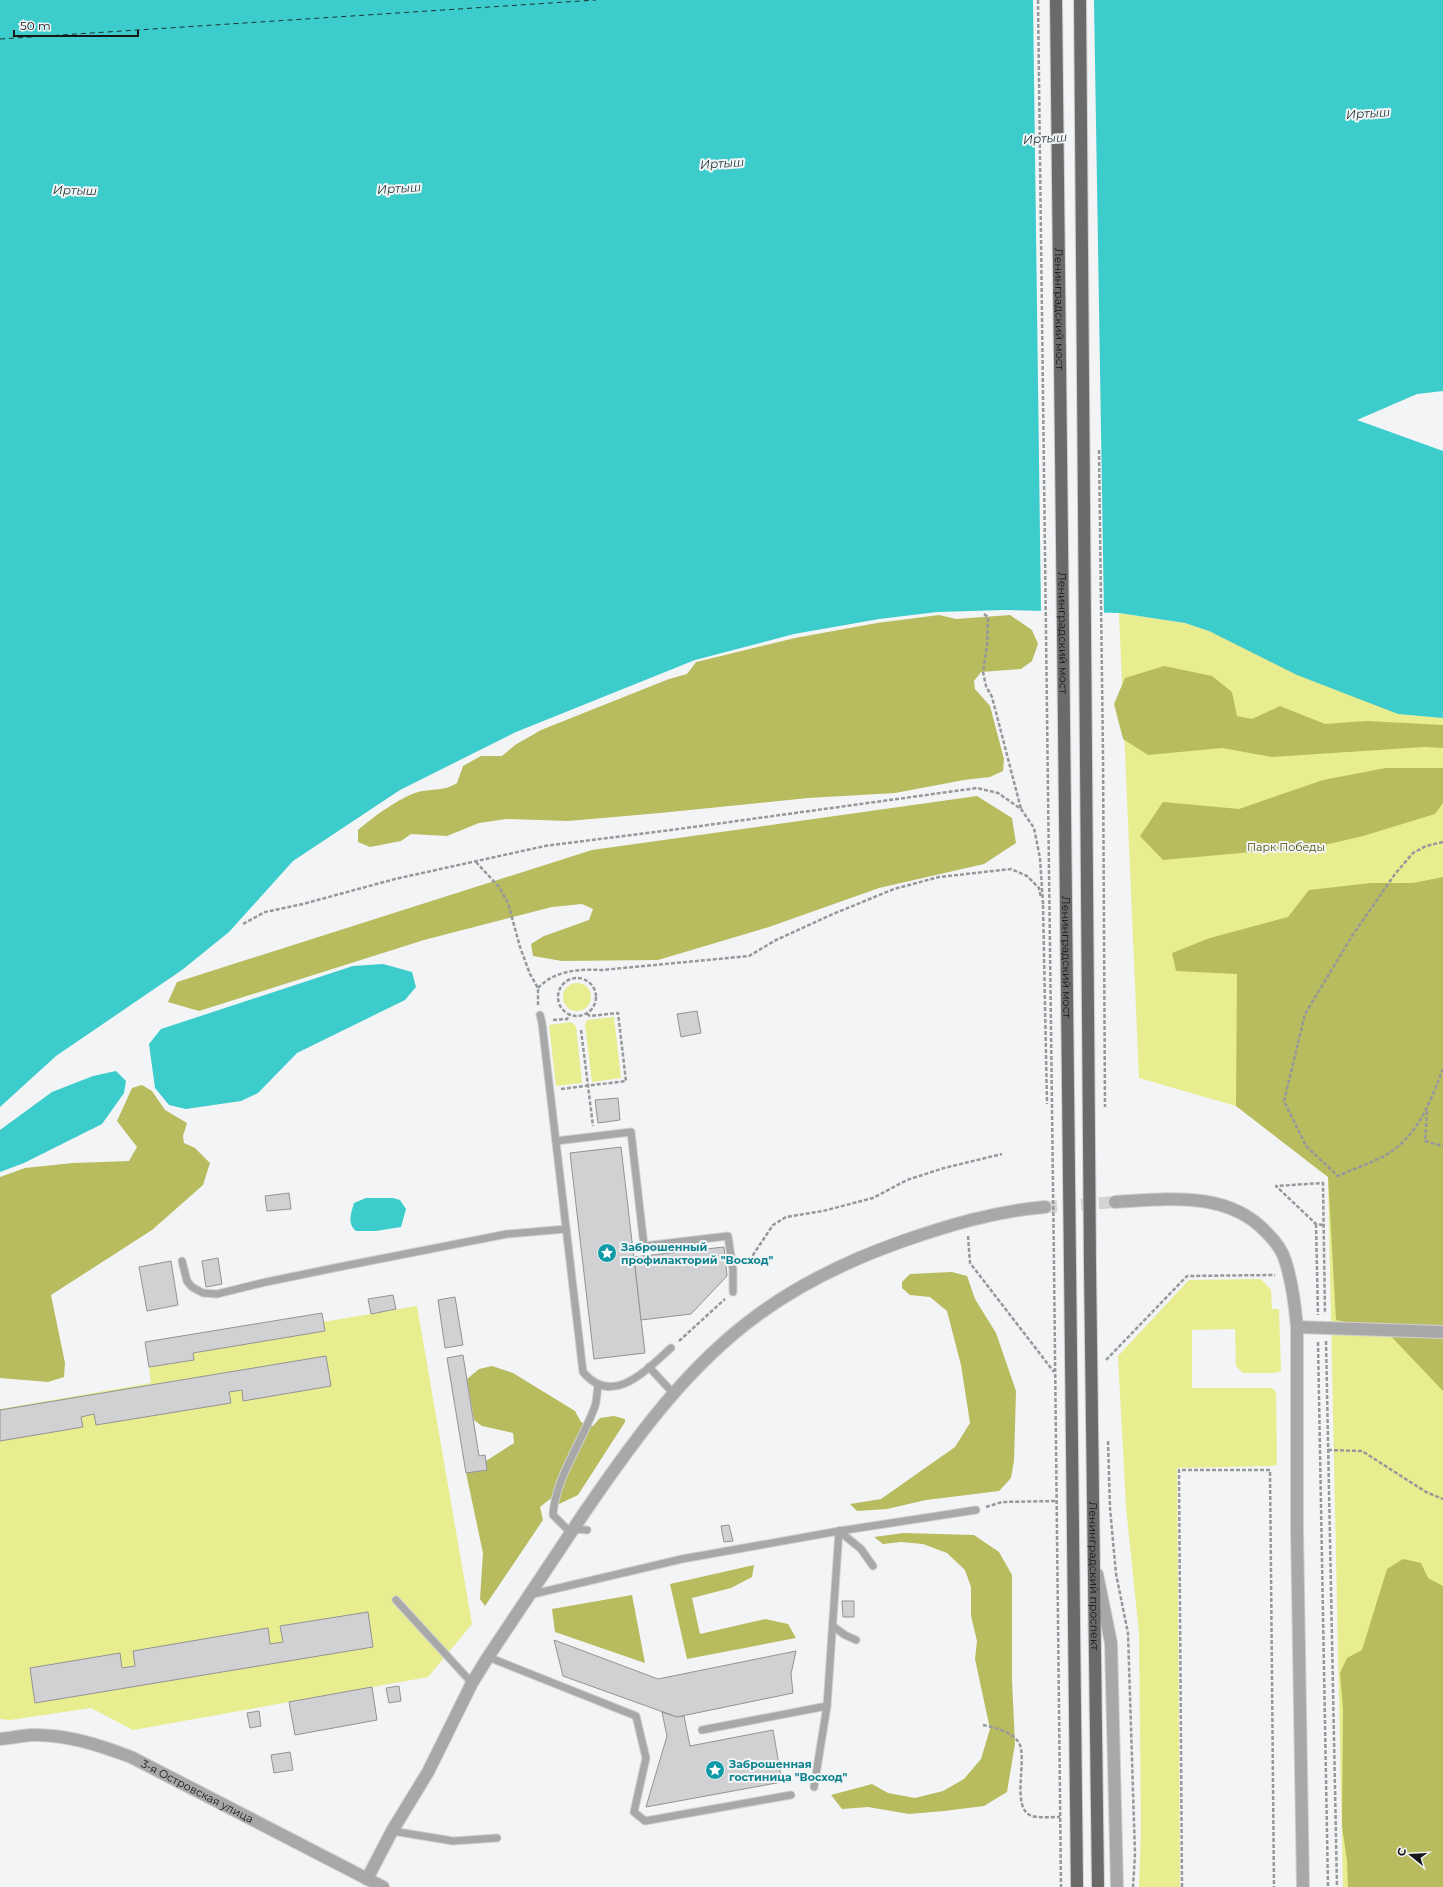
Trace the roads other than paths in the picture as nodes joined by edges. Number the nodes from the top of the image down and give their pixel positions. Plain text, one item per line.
1 (1056, 0) edge
2 (1080, 0) edge
3 (541, 1019) road end
4 (556, 1141) junction
5 (1115, 1202) tunnel mouth
6 (1045, 1207) tunnel mouth
7 (566, 1229) junction
8 (182, 1261) dead end
9 (1070, 1266) joint
10 (1090, 1266) joint
11 (733, 1292) road end
12 (1297, 1326) junction
13 (1443, 1332) edge
14 (671, 1348) road end
15 (649, 1367) junction
16 (598, 1385) junction
17 (673, 1393) junction
18 (976, 1510) road end
19 (587, 1530) dead end
20 (573, 1531) junction
21 (839, 1531) junction
22 (1094, 1559) junction
23 (873, 1566) dead end
24 (529, 1595) junction
25 (396, 1600) dead end
26 (834, 1627) junction
27 (856, 1640) dead end
28 (488, 1657) junction
29 (472, 1683) junction
30 (827, 1706) junction
31 (702, 1730) dead end
32 (0, 1739) edge
33 (814, 1787) dead end
34 (791, 1794) dead end
35 (392, 1831) junction
36 (497, 1838) dead end
37 (367, 1879) junction
38 (383, 1887) edge
39 (1077, 1887) edge
40 (1098, 1887) edge
41 (1118, 1887) edge
42 (1303, 1887) edge

1 - 9 main road, Ленинградский мост, bridge
2 - 10 main road, Ленинградский мост, bridge
3 - 4 lane
4 - 7 lane
4 - 11 lane
5 - 12 street
6 - 17 street
7 - 8 lane
7 - 16 lane
9 - 39 main road, Ленинградский проспект
10 - 22 main road, Ленинградский проспект
12 - 13 street
12 - 42 street
14 - 15 lane
15 - 16 lane
15 - 17 lane
16 - 20 lane
17 - 20 street
18 - 21 lane
19 - 20 lane
20 - 24 street
21 - 23 lane
21 - 24 lane
21 - 26 lane
22 - 40 main road, Ленинградский проспект
22 - 41 street
24 - 28 street
25 - 29 lane
26 - 27 lane
26 - 30 lane
28 - 29 street
28 - 34 lane
29 - 35 street
30 - 31 lane
30 - 33 lane
32 - 37 street, 3-я Островская улица
35 - 36 lane
35 - 37 street
37 - 38 street, 3-я Островская улица

